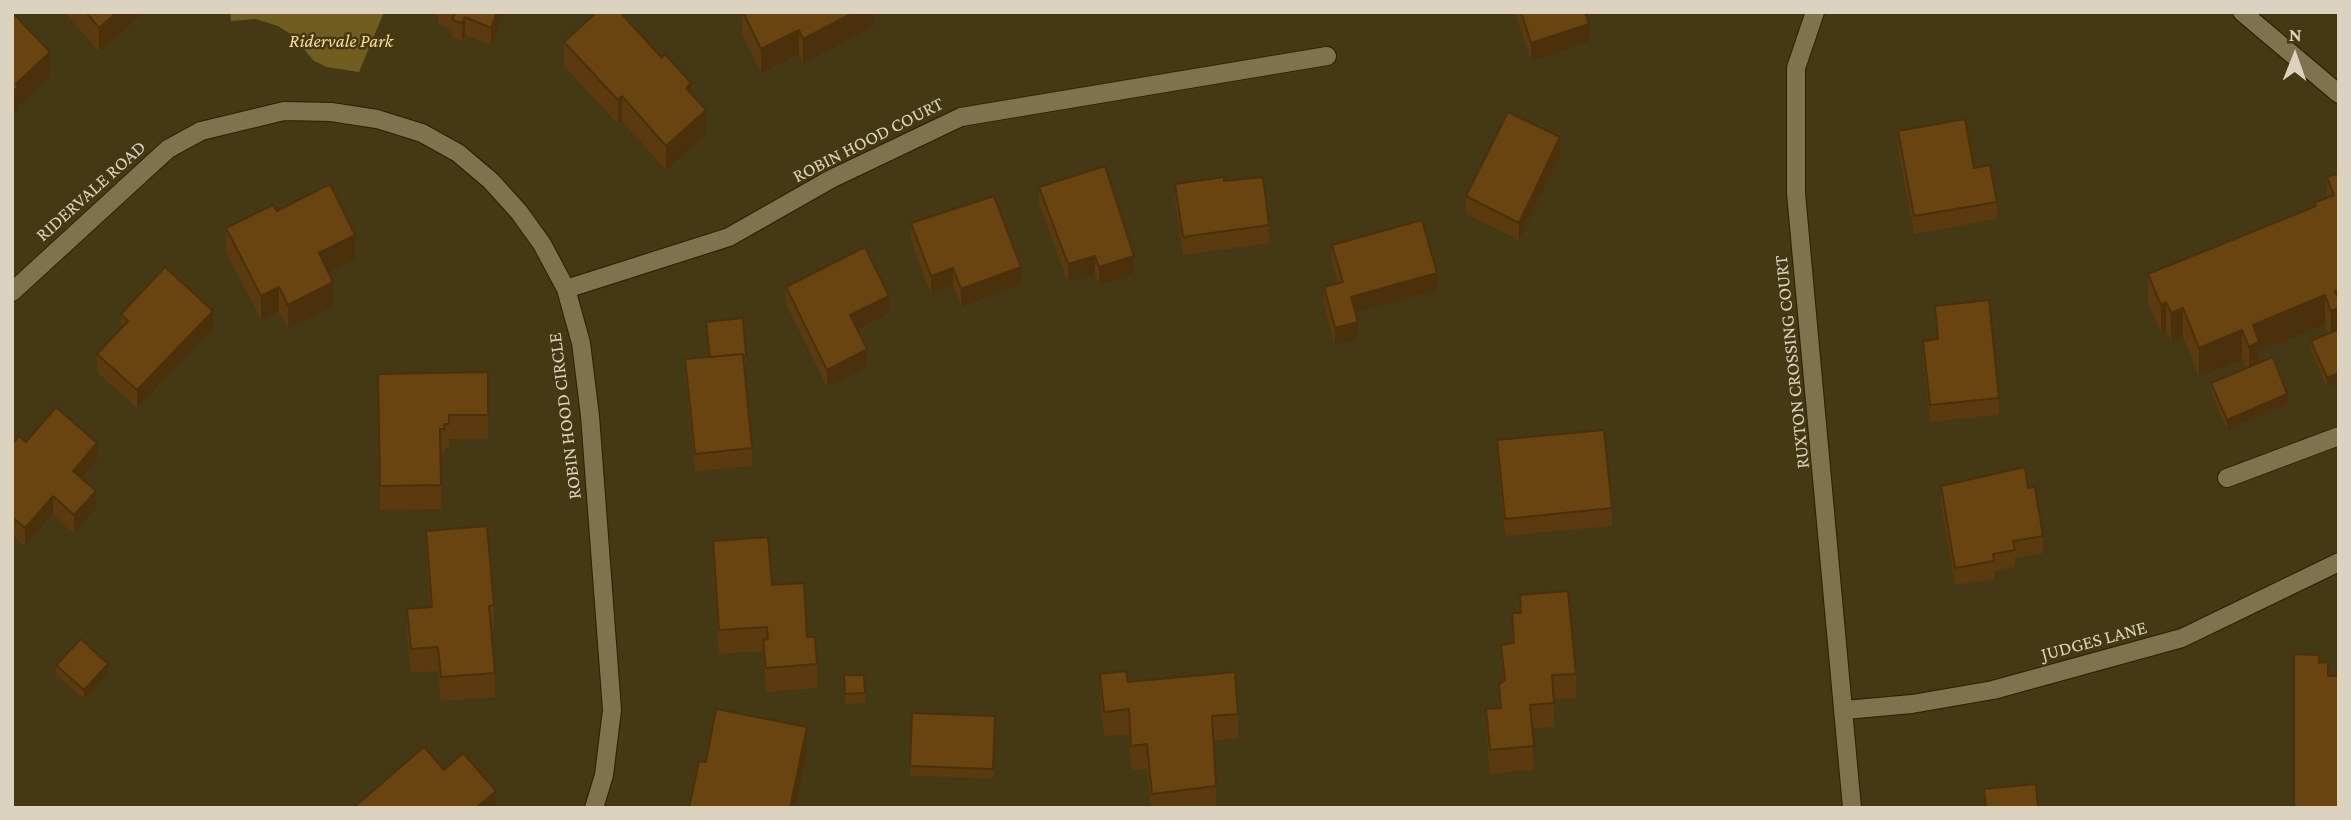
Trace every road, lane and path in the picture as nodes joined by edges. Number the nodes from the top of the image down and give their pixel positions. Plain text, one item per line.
1 (1815, 12) edge
2 (2242, 12) edge
3 (1326, 56) dead end
4 (2339, 94) edge
5 (168, 149) joint
6 (566, 289) junction
7 (12, 292) edge
8 (2339, 436) edge
9 (2227, 478) dead end
10 (2339, 562) edge
11 (1845, 710) junction
12 (594, 808) edge
13 (1853, 808) edge

1 - 11 street, RUXTON CROSSING COURT
2 - 4 street
3 - 6 street, ROBIN HOOD COURT
5 - 6 street, ROBIN HOOD CIRCLE
5 - 7 street, RIDERVALE ROAD
6 - 12 street, ROBIN HOOD CIRCLE
8 - 9 street
10 - 11 street, JUDGES LANE
11 - 13 street, RUXTON CROSSING COURT

